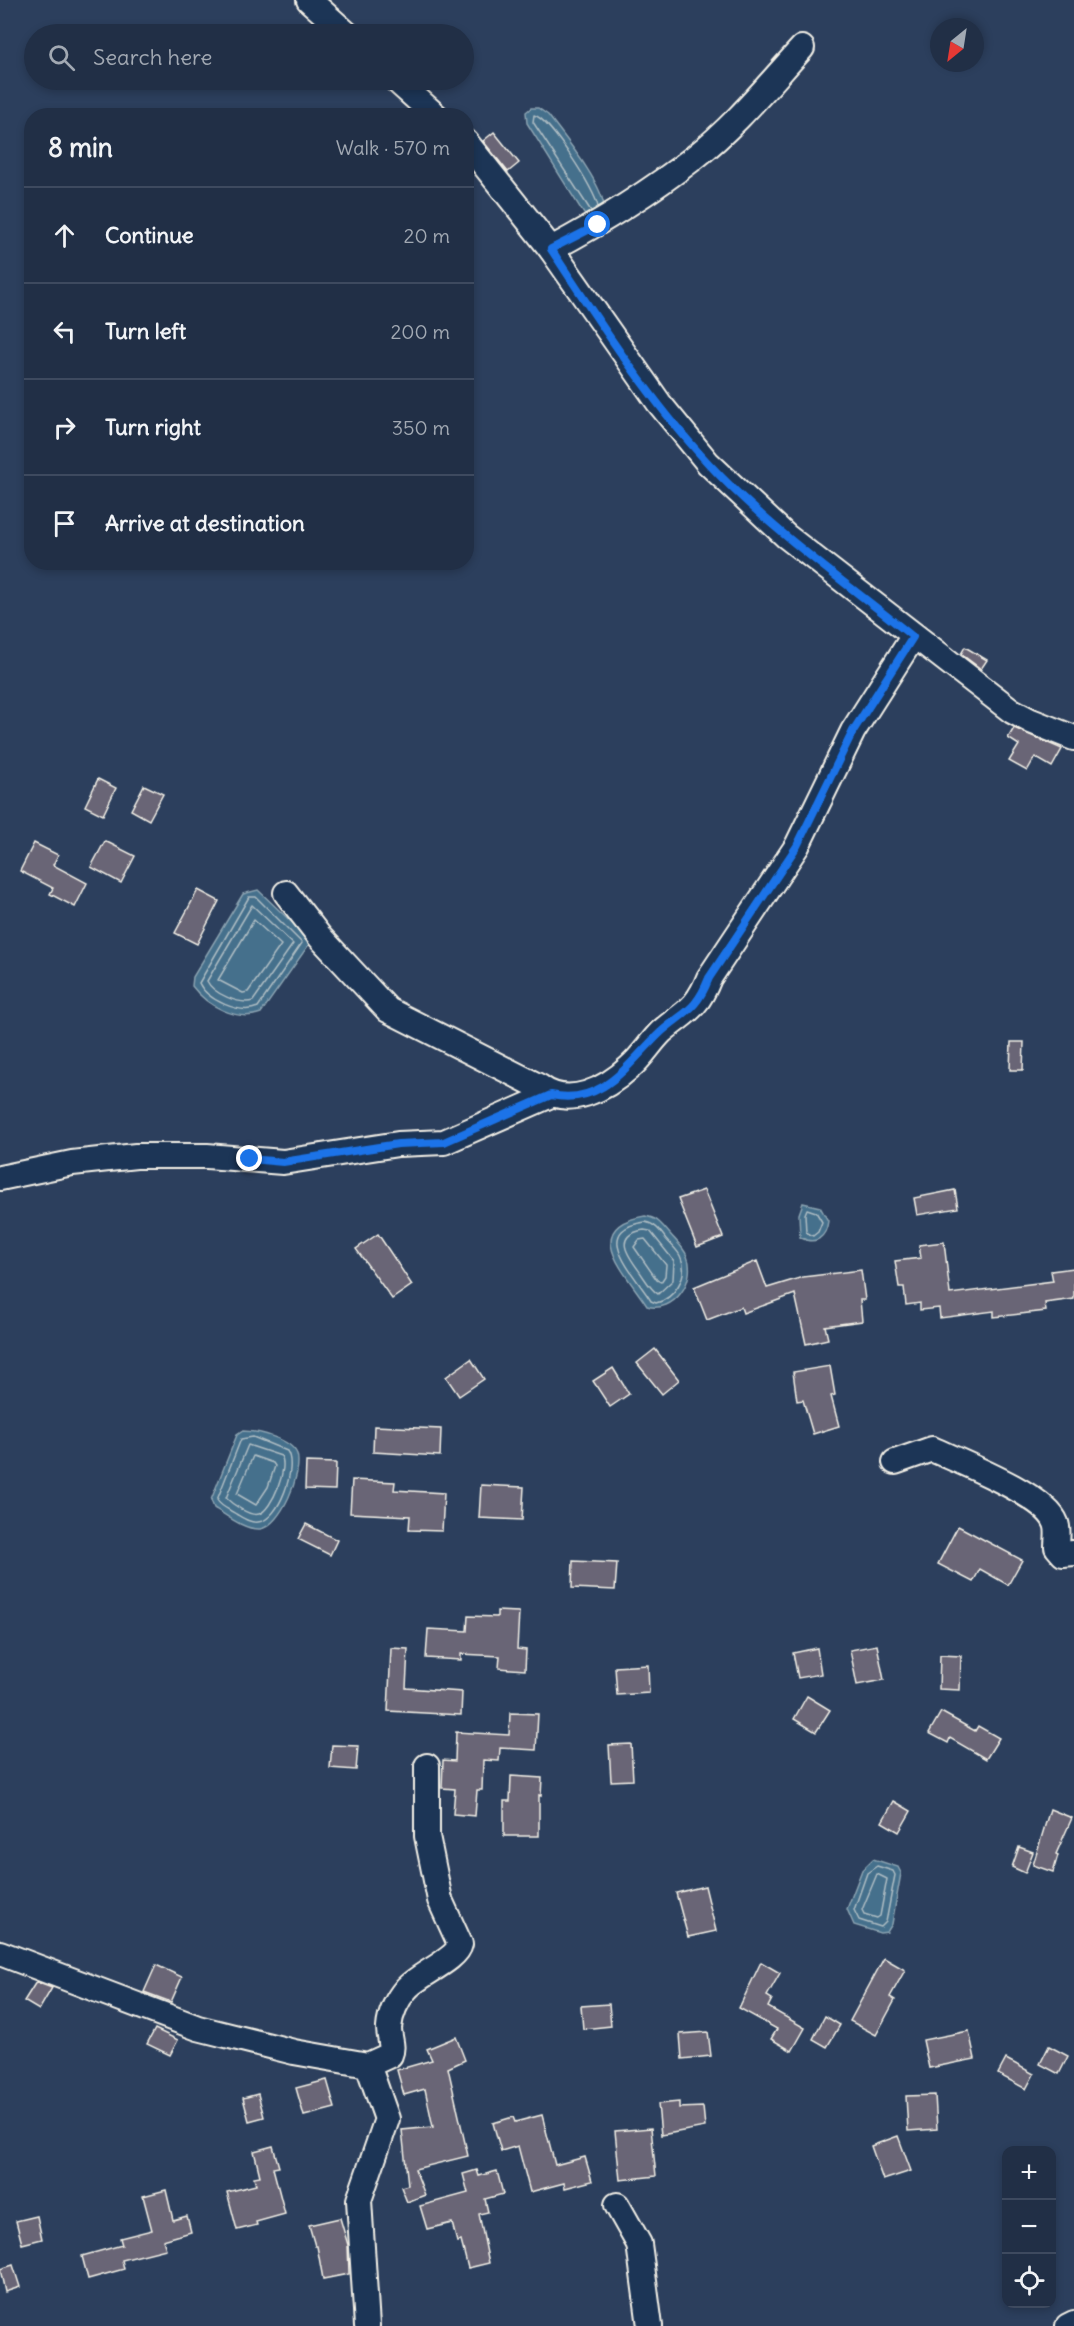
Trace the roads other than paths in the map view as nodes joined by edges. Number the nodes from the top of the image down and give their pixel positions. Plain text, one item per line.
1 (309, 0) edge
2 (336, 24) edge
3 (802, 48) dead end
4 (407, 90) edge
5 (427, 108) edge
6 (474, 152) edge
7 (551, 249) junction
8 (913, 637) junction
9 (1074, 738) edge
10 (286, 893) dead end
11 (551, 1095) junction
12 (0, 1178) edge
13 (895, 1462) dead end
14 (1074, 1553) edge
15 (427, 1766) dead end
16 (0, 1953) edge
17 (368, 2065) junction
18 (617, 2205) dead end
19 (1074, 2323) edge
20 (366, 2326) edge
21 (650, 2326) edge
22 (1068, 2326) edge

1 - 2 street
3 - 7 street
4 - 5 street
6 - 7 street
7 - 8 street
8 - 9 street
8 - 11 street
10 - 11 street
11 - 12 street
13 - 14 street
15 - 17 street
16 - 17 street
17 - 20 street
18 - 21 street
19 - 22 street

